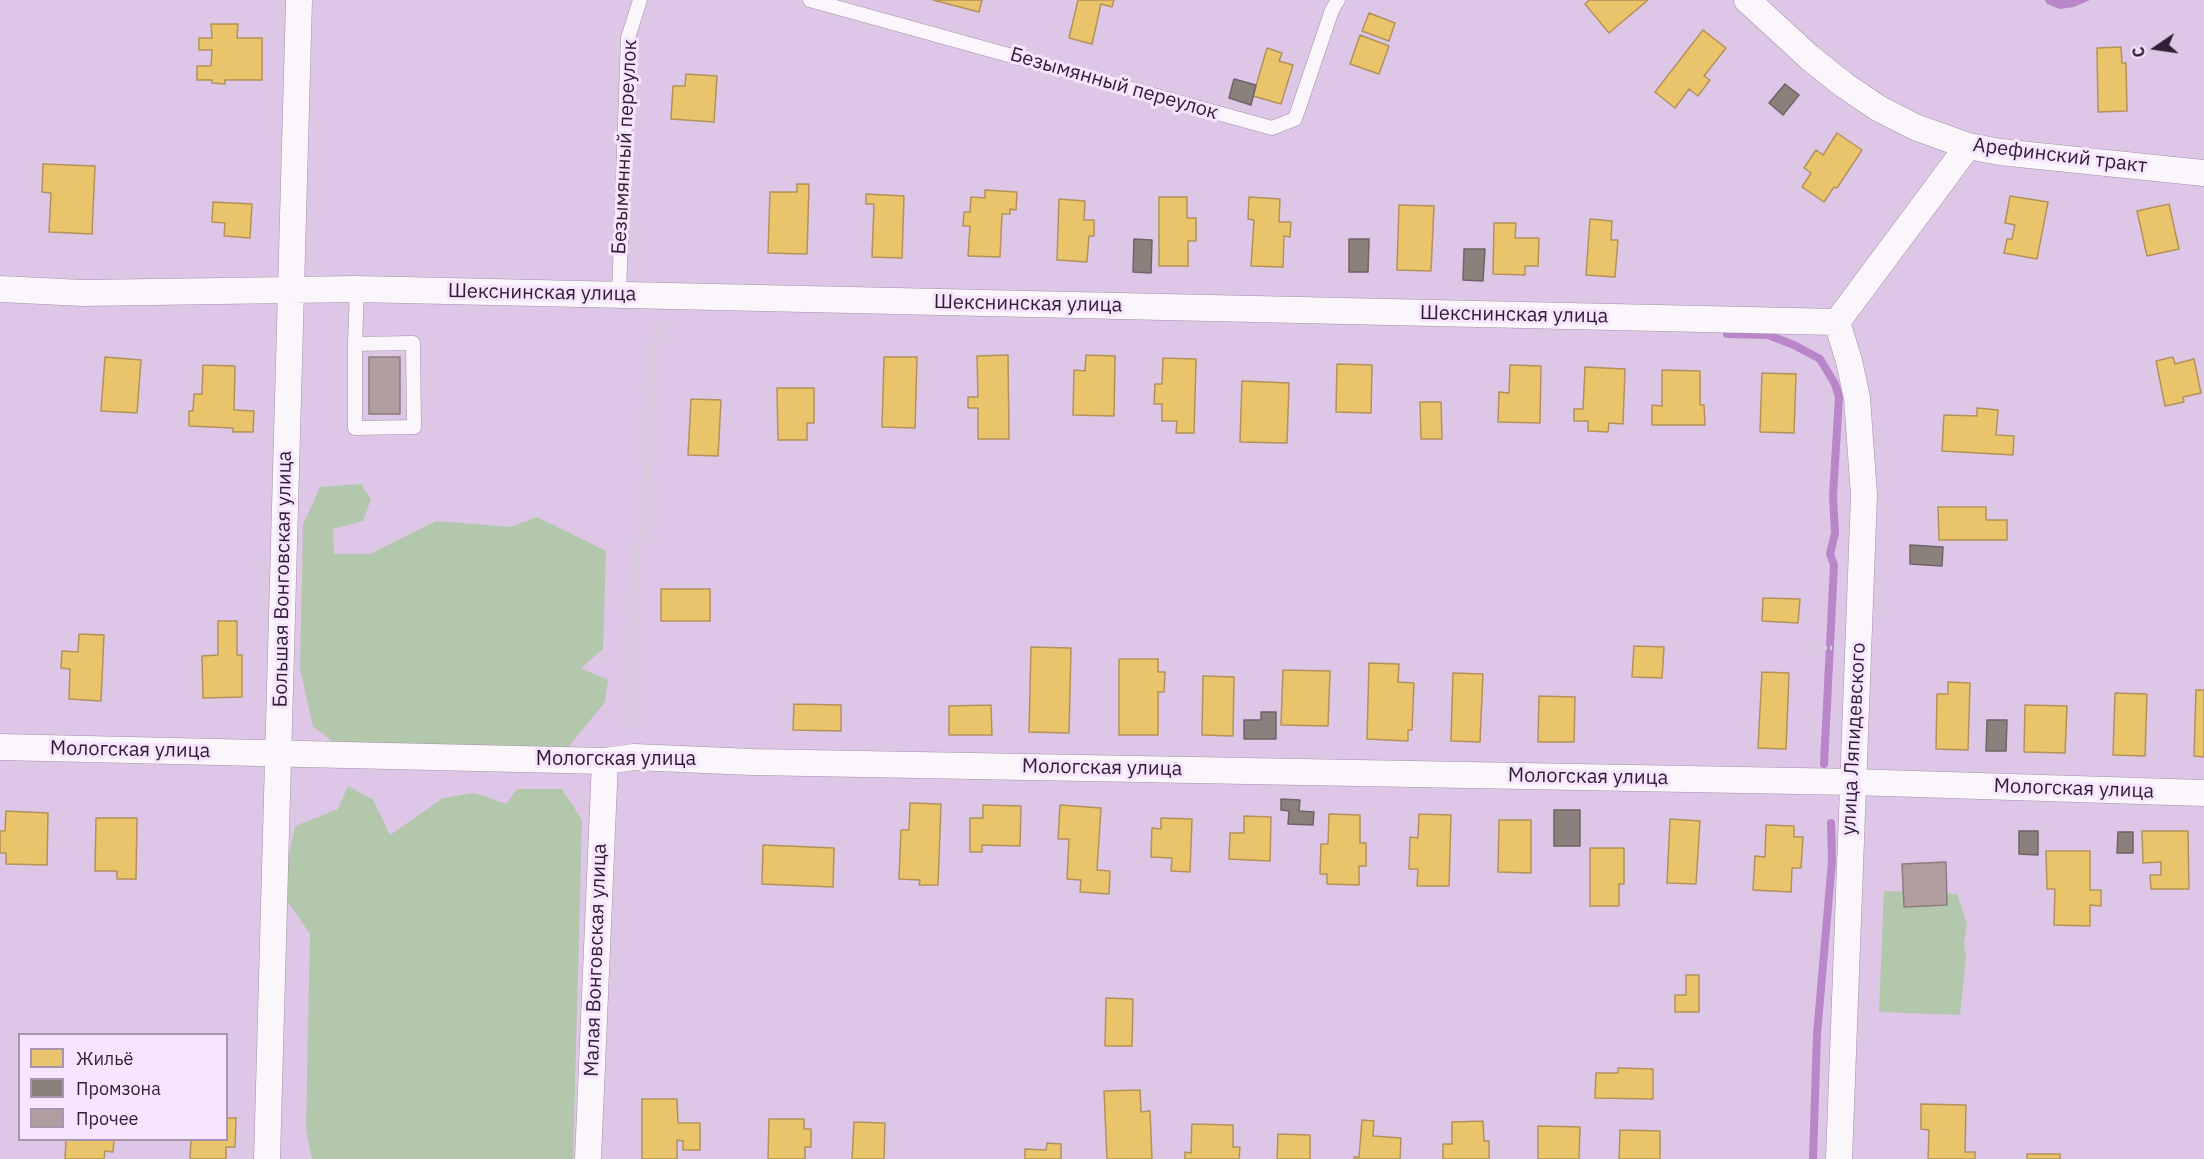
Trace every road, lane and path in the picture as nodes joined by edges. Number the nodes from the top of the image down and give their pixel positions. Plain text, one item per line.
1 (299, 0) edge
2 (640, 0) edge
3 (810, 0) edge
4 (1338, 0) edge
5 (1747, 0) edge
6 (1968, 146) junction
7 (2204, 173) edge
8 (0, 289) edge
9 (357, 289) junction
10 (290, 291) junction
11 (619, 294) junction
12 (668, 296) junction
13 (1837, 322) junction
14 (355, 344) junction
15 (1812, 648) dead end
16 (1824, 648) dead end
17 (0, 747) edge
18 (278, 753) junction
19 (634, 758) junction
20 (605, 761) junction
21 (1852, 782) junction
22 (2204, 793) edge
23 (267, 1159) edge
24 (588, 1159) edge
25 (1839, 1159) edge

1 - 10 street, Большая Вонговская улица
2 - 11 lane, Безымянный переулок
3 - 4 lane, Безымянный переулок
5 - 6 street, Арефинский тракт
6 - 7 street, Арефинский тракт
6 - 13 street
8 - 10 street, Шекснинская улица
9 - 10 street, Шекснинская улица
9 - 11 street, Шекснинская улица
9 - 14 lane
10 - 18 street, Большая Вонговская улица
11 - 12 street, Шекснинская улица
12 - 13 street, Шекснинская улица
12 - 19 path
13 - 21 street, улица Ляпидевского
14 - 14 lane
15 - 16 path
17 - 18 street, Мологская улица
18 - 20 street, Мологская улица
18 - 23 street, Большая Вонговская улица
19 - 20 street, Мологская улица
19 - 21 street, Мологская улица
20 - 24 street, Малая Вонговская улица
21 - 22 street, Мологская улица
21 - 25 street, улица Ляпидевского

